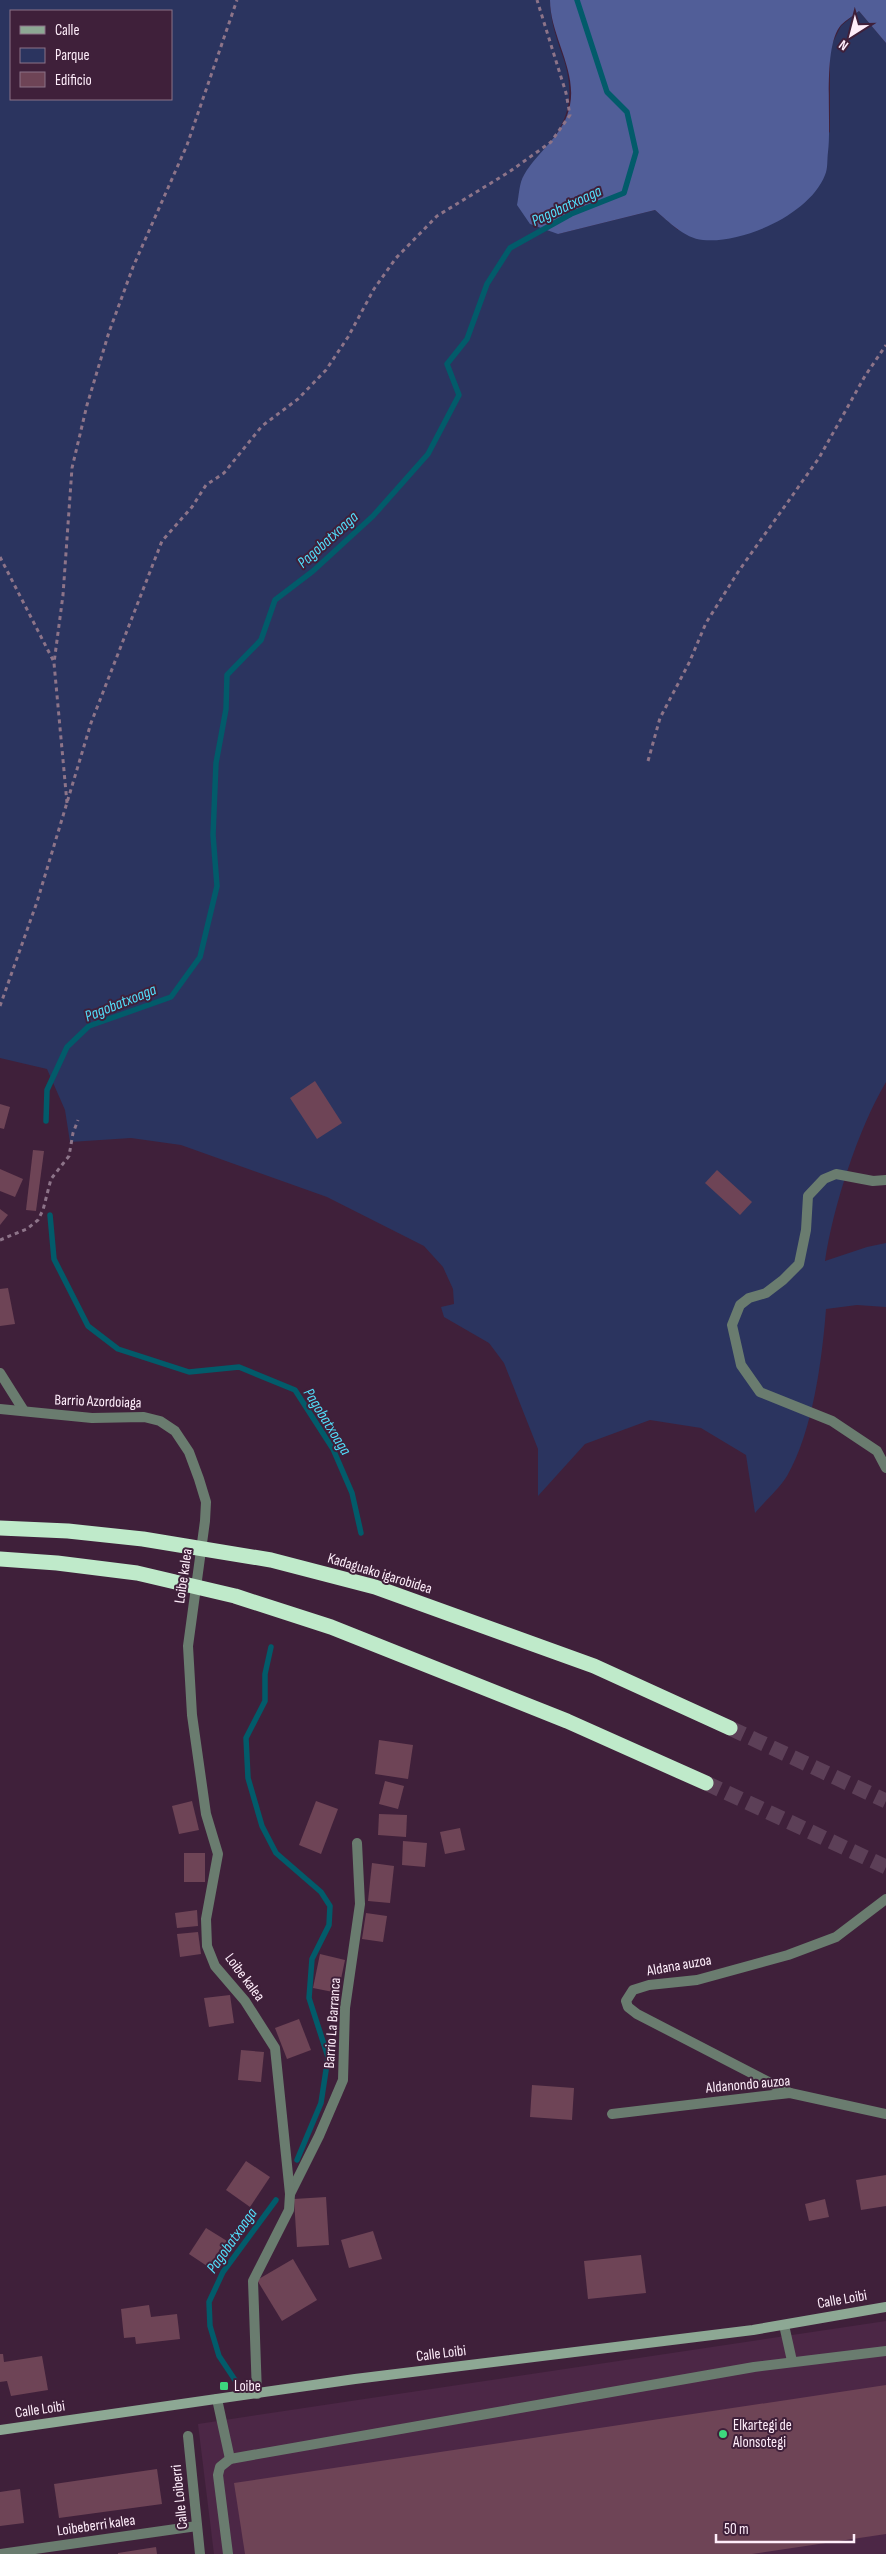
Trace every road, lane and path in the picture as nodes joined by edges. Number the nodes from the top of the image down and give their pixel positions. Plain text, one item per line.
1 (237, 0) edge
2 (537, 0) edge
3 (886, 345) edge
4 (0, 557) edge
5 (54, 663) junction
6 (648, 761) dead end
7 (68, 806) junction
8 (0, 1006) edge
9 (78, 1120) dead end
10 (886, 1180) edge
11 (0, 1240) edge
12 (0, 1374) edge
13 (0, 1409) edge
14 (24, 1411) junction
15 (886, 1468) edge
16 (199, 1479) joint
17 (0, 1528) edge
18 (0, 1559) edge
19 (730, 1728) tunnel mouth
20 (706, 1783) tunnel mouth
21 (357, 1843) dead end
22 (886, 1899) edge
23 (790, 2092) junction
24 (612, 2114) dead end
25 (886, 2114) edge
26 (290, 2194) junction
27 (886, 2307) edge
28 (784, 2325) junction
29 (886, 2351) edge
30 (792, 2361) junction
31 (257, 2394) junction
32 (217, 2400) junction
33 (0, 2430) edge
34 (188, 2436) dead end
35 (230, 2459) junction
36 (197, 2526) junction
37 (0, 2554) edge
38 (200, 2554) edge
39 (228, 2554) edge

1 - 5 path
2 - 7 path
3 - 6 path
4 - 5 path
5 - 7 path
7 - 8 path
9 - 11 path
10 - 15 street
12 - 14 street
13 - 14 street, Barrio Azordoiaga
14 - 16 street, Barrio Azordoiaga
16 - 26 street, Loibe kalea
17 - 19 highway, Kadaguako igarobidea
18 - 20 highway
21 - 26 street, Barrio La Barranca
22 - 23 street, Aldana auzoa
23 - 24 street, Aldanondo auzoa
23 - 25 street, Aldanondo auzoa
26 - 31 street, Loibe kalea
27 - 28 street, Calle Loibi
28 - 30 street
28 - 31 street, Calle Loibi
29 - 30 street
30 - 35 street
31 - 32 street, Calle Loibi
32 - 33 street, Calle Loibi
32 - 35 street
34 - 36 street, Calle Loiberri
35 - 39 street
36 - 37 street, Loibeberri kalea
36 - 38 street, Calle Loiberri

